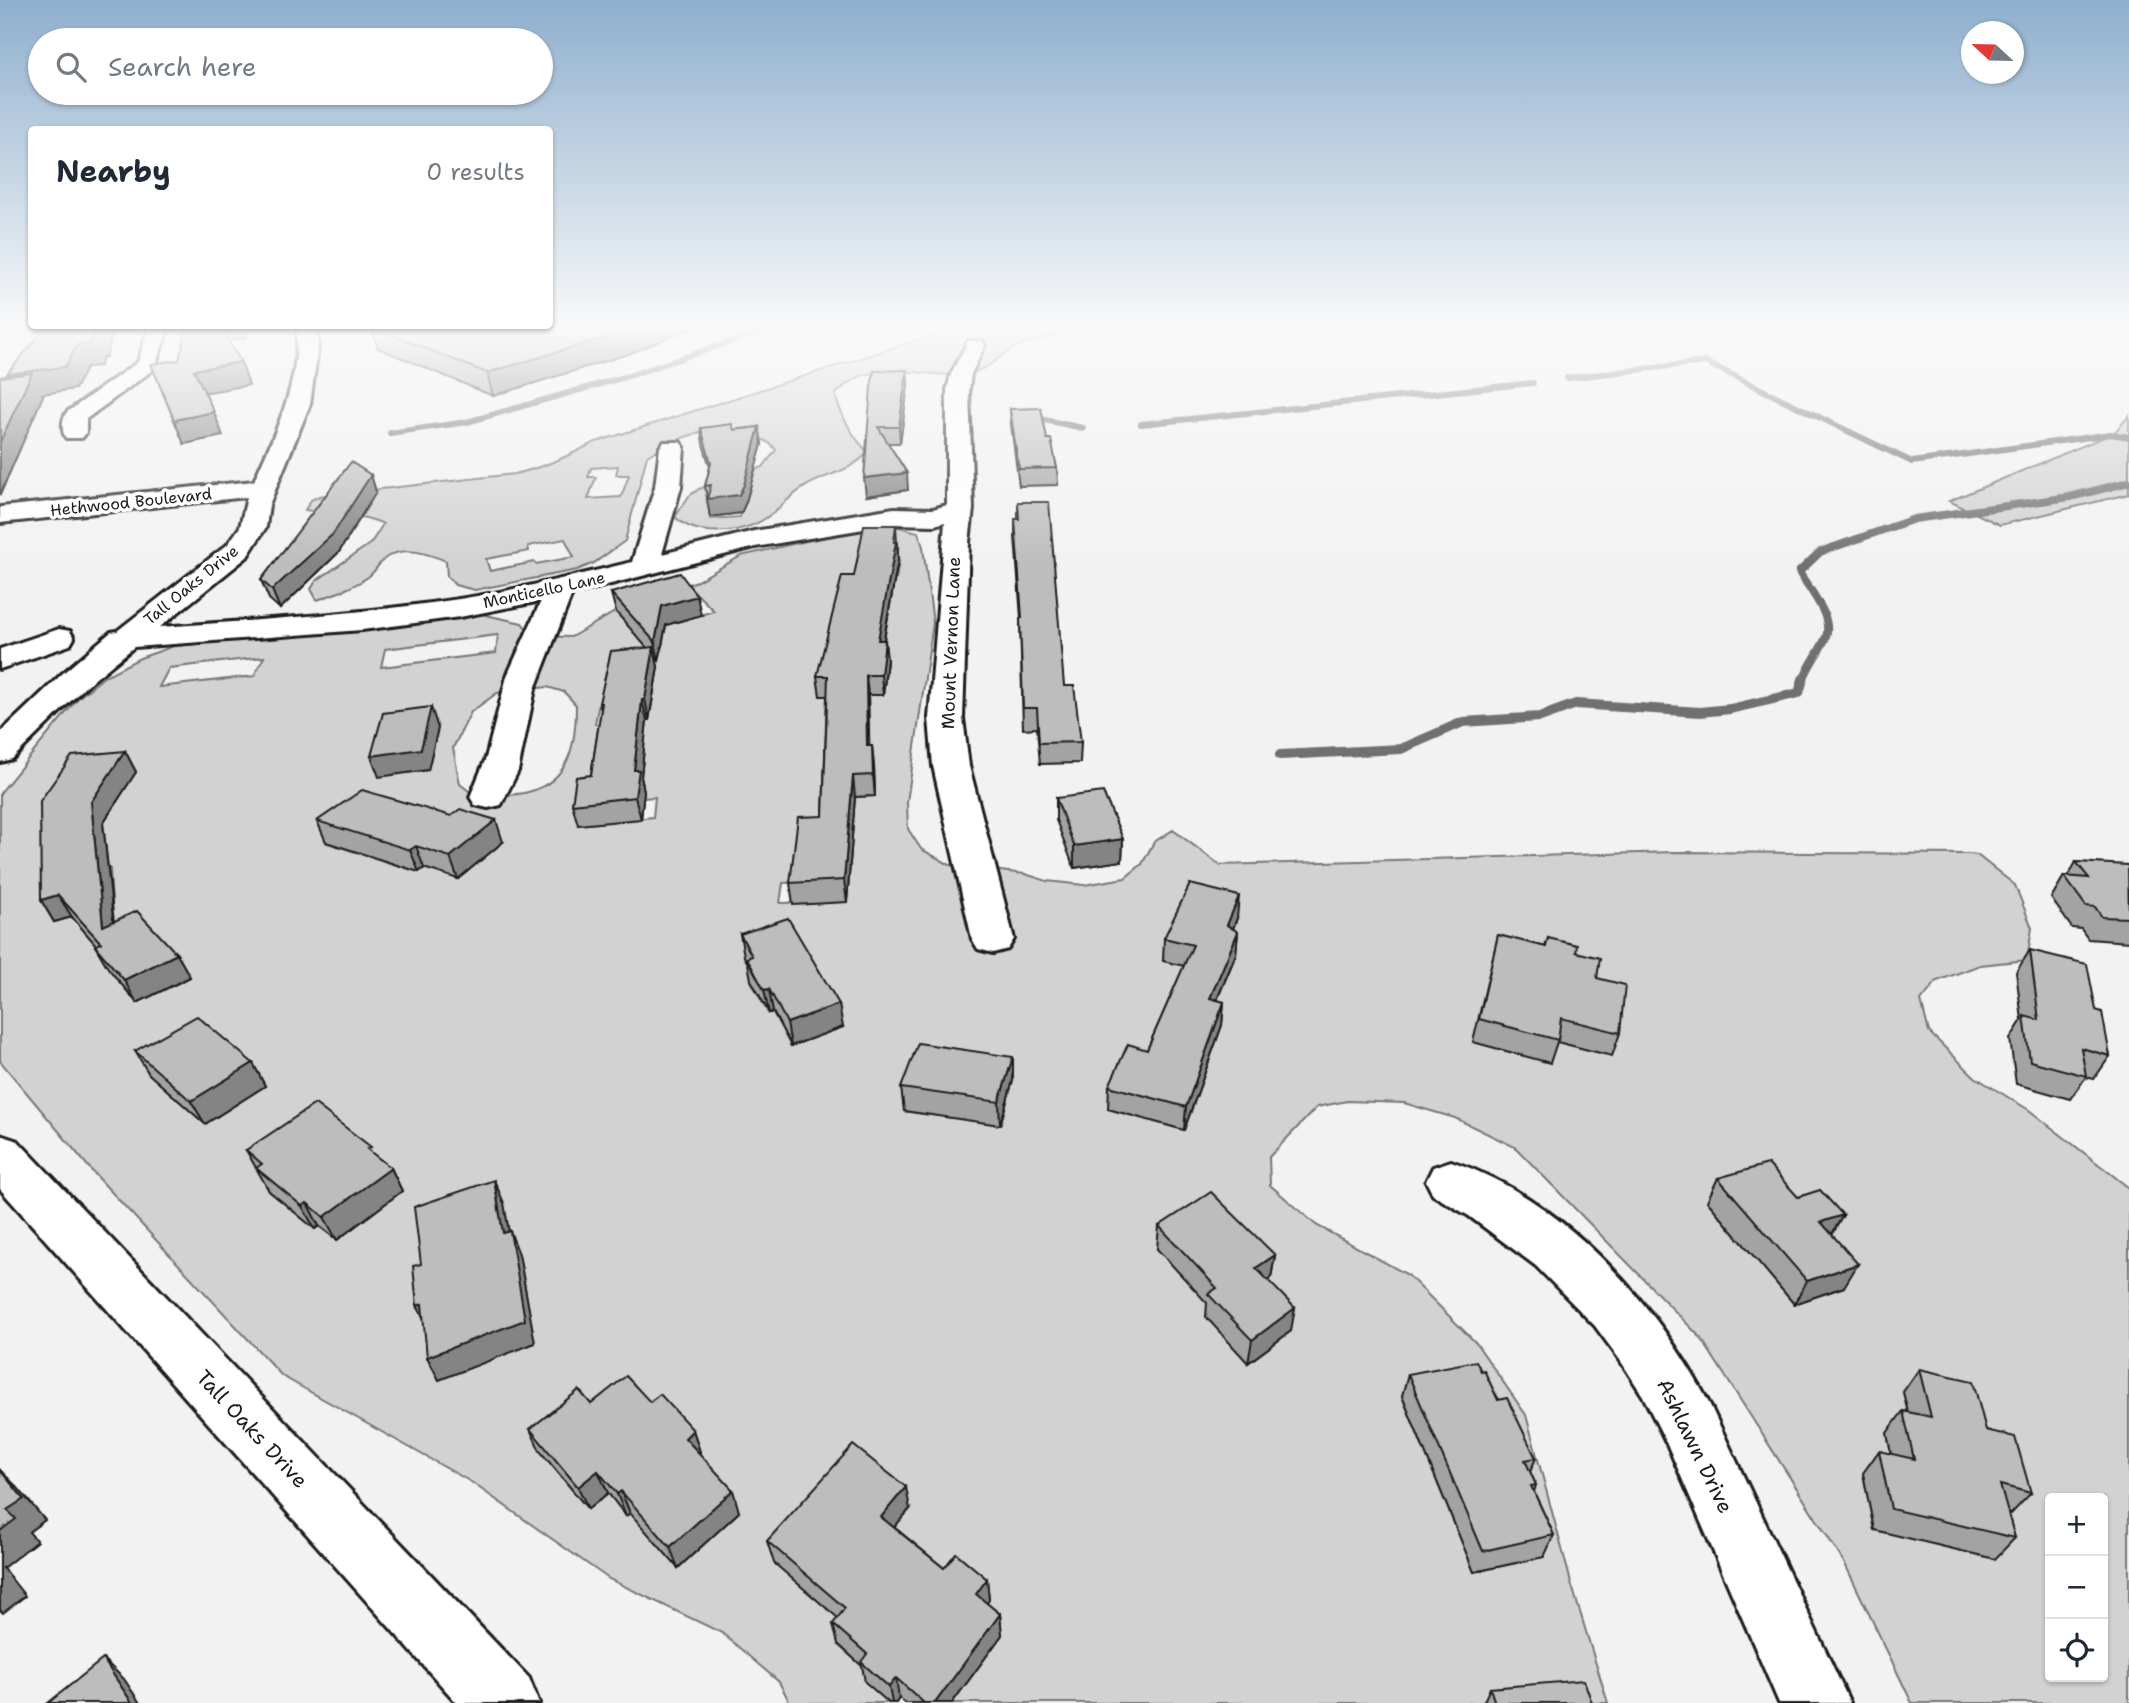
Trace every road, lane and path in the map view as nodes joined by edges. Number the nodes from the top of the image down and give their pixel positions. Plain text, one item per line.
1 (89, 406) edge
2 (298, 406) edge
3 (958, 406) edge
4 (74, 433) dead end
5 (672, 447) dead end
6 (259, 496) junction
7 (960, 509) junction
8 (0, 515) edge
9 (0, 533) edge
10 (644, 567) junction
11 (559, 589) junction
12 (60, 638) dead end
13 (122, 639) junction
14 (0, 660) edge
15 (0, 752) edge
16 (488, 797) dead end
17 (993, 939) dead end
18 (0, 1155) edge
19 (1451, 1181) dead end
20 (503, 1703) edge
21 (1815, 1703) edge

1 - 4 street
2 - 6 street, Tall Oaks Drive
3 - 7 street, Mount Vernon Lane
5 - 10 street
6 - 8 street, Hethwood Boulevard
6 - 9 street, Hethwood Boulevard
6 - 13 street, Tall Oaks Drive
7 - 10 street, Monticello Lane
7 - 17 street, Mount Vernon Lane
10 - 11 street, Monticello Lane
11 - 13 street, Monticello Lane
11 - 16 street
12 - 14 street
13 - 15 street, Tall Oaks Drive
18 - 20 street, Tall Oaks Drive
19 - 21 street, Ashlawn Drive

